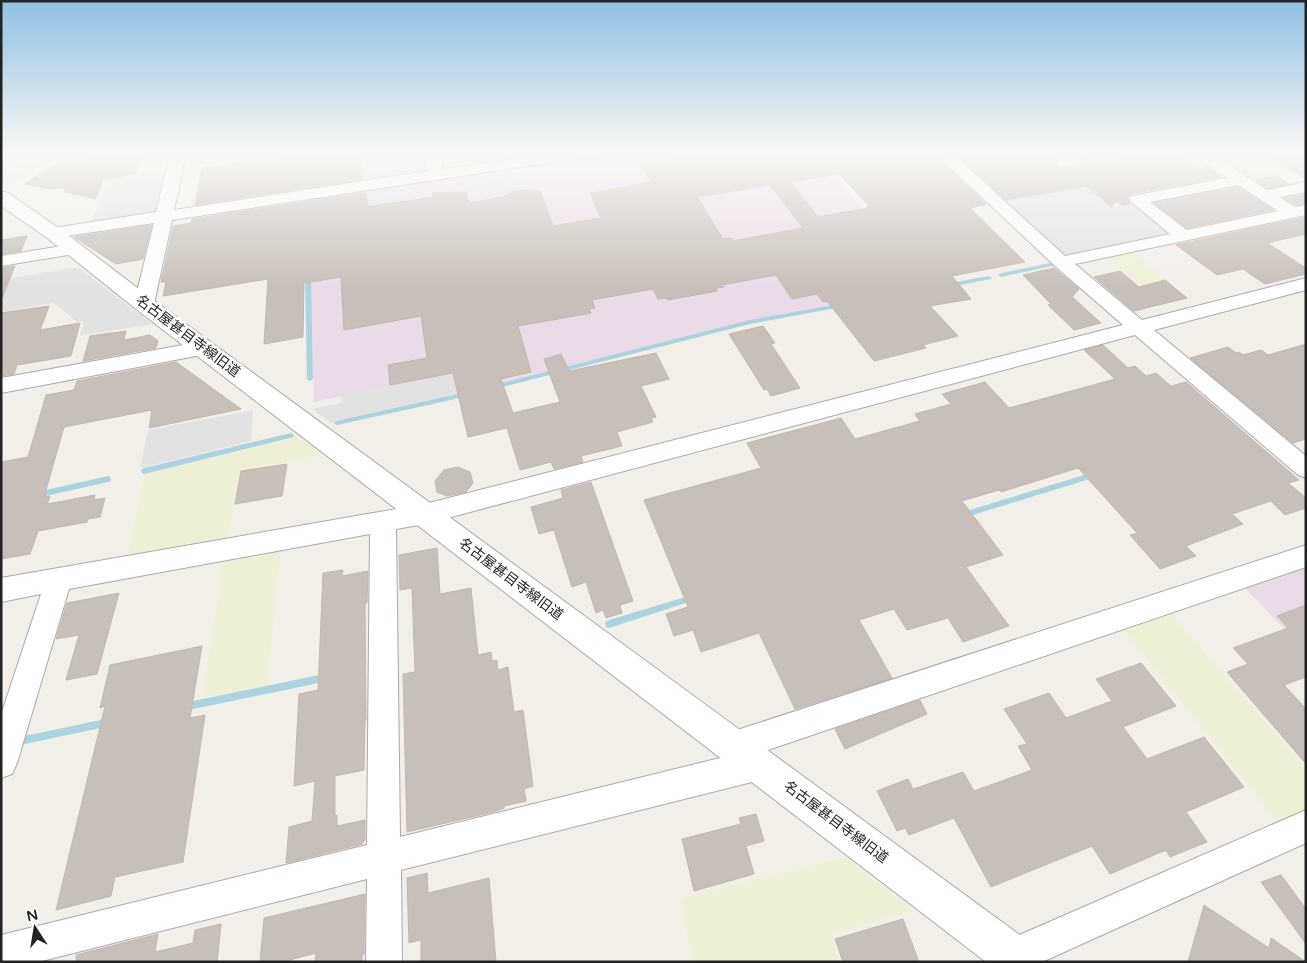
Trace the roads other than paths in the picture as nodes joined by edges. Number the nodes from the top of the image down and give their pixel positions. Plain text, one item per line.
1 (4, 199) edge
2 (169, 199) edge
3 (279, 199) edge
4 (993, 199) edge
5 (1142, 199) edge
6 (1272, 199) edge
7 (1299, 212) edge
8 (166, 216) junction
9 (1184, 236) junction
10 (63, 241) junction
11 (1, 261) edge
12 (1061, 262) junction
13 (1306, 284) edge
14 (144, 304) junction
15 (1138, 327) junction
16 (204, 348) junction
17 (1, 386) edge
18 (1306, 469) edge
19 (425, 514) junction
20 (383, 522) junction
21 (1306, 556) edge
22 (59, 580) junction
23 (1, 590) edge
24 (734, 746) junction
25 (3, 754) edge
26 (760, 764) junction
27 (1306, 826) edge
28 (384, 859) junction
29 (1, 953) edge
30 (1018, 959) edge
31 (384, 962) edge

1 - 10 street, 名古屋甚目寺線旧道
2 - 8 street
3 - 8 street
4 - 12 street
5 - 9 street
6 - 7 street
7 - 9 street
8 - 10 street
8 - 14 street
9 - 12 street
10 - 11 street
10 - 14 street, 名古屋甚目寺線旧道
12 - 15 street
13 - 15 street
14 - 16 street, 名古屋甚目寺線旧道
15 - 18 street
15 - 19 street
16 - 17 street
16 - 19 street, 名古屋甚目寺線旧道
19 - 20 street
19 - 24 street, 名古屋甚目寺線旧道
20 - 22 street
20 - 28 street
21 - 24 street
22 - 23 street
22 - 25 street
24 - 26 street, 名古屋甚目寺線旧道
26 - 28 street
26 - 30 street, 名古屋甚目寺線旧道
27 - 30 street
28 - 29 street
28 - 31 street

